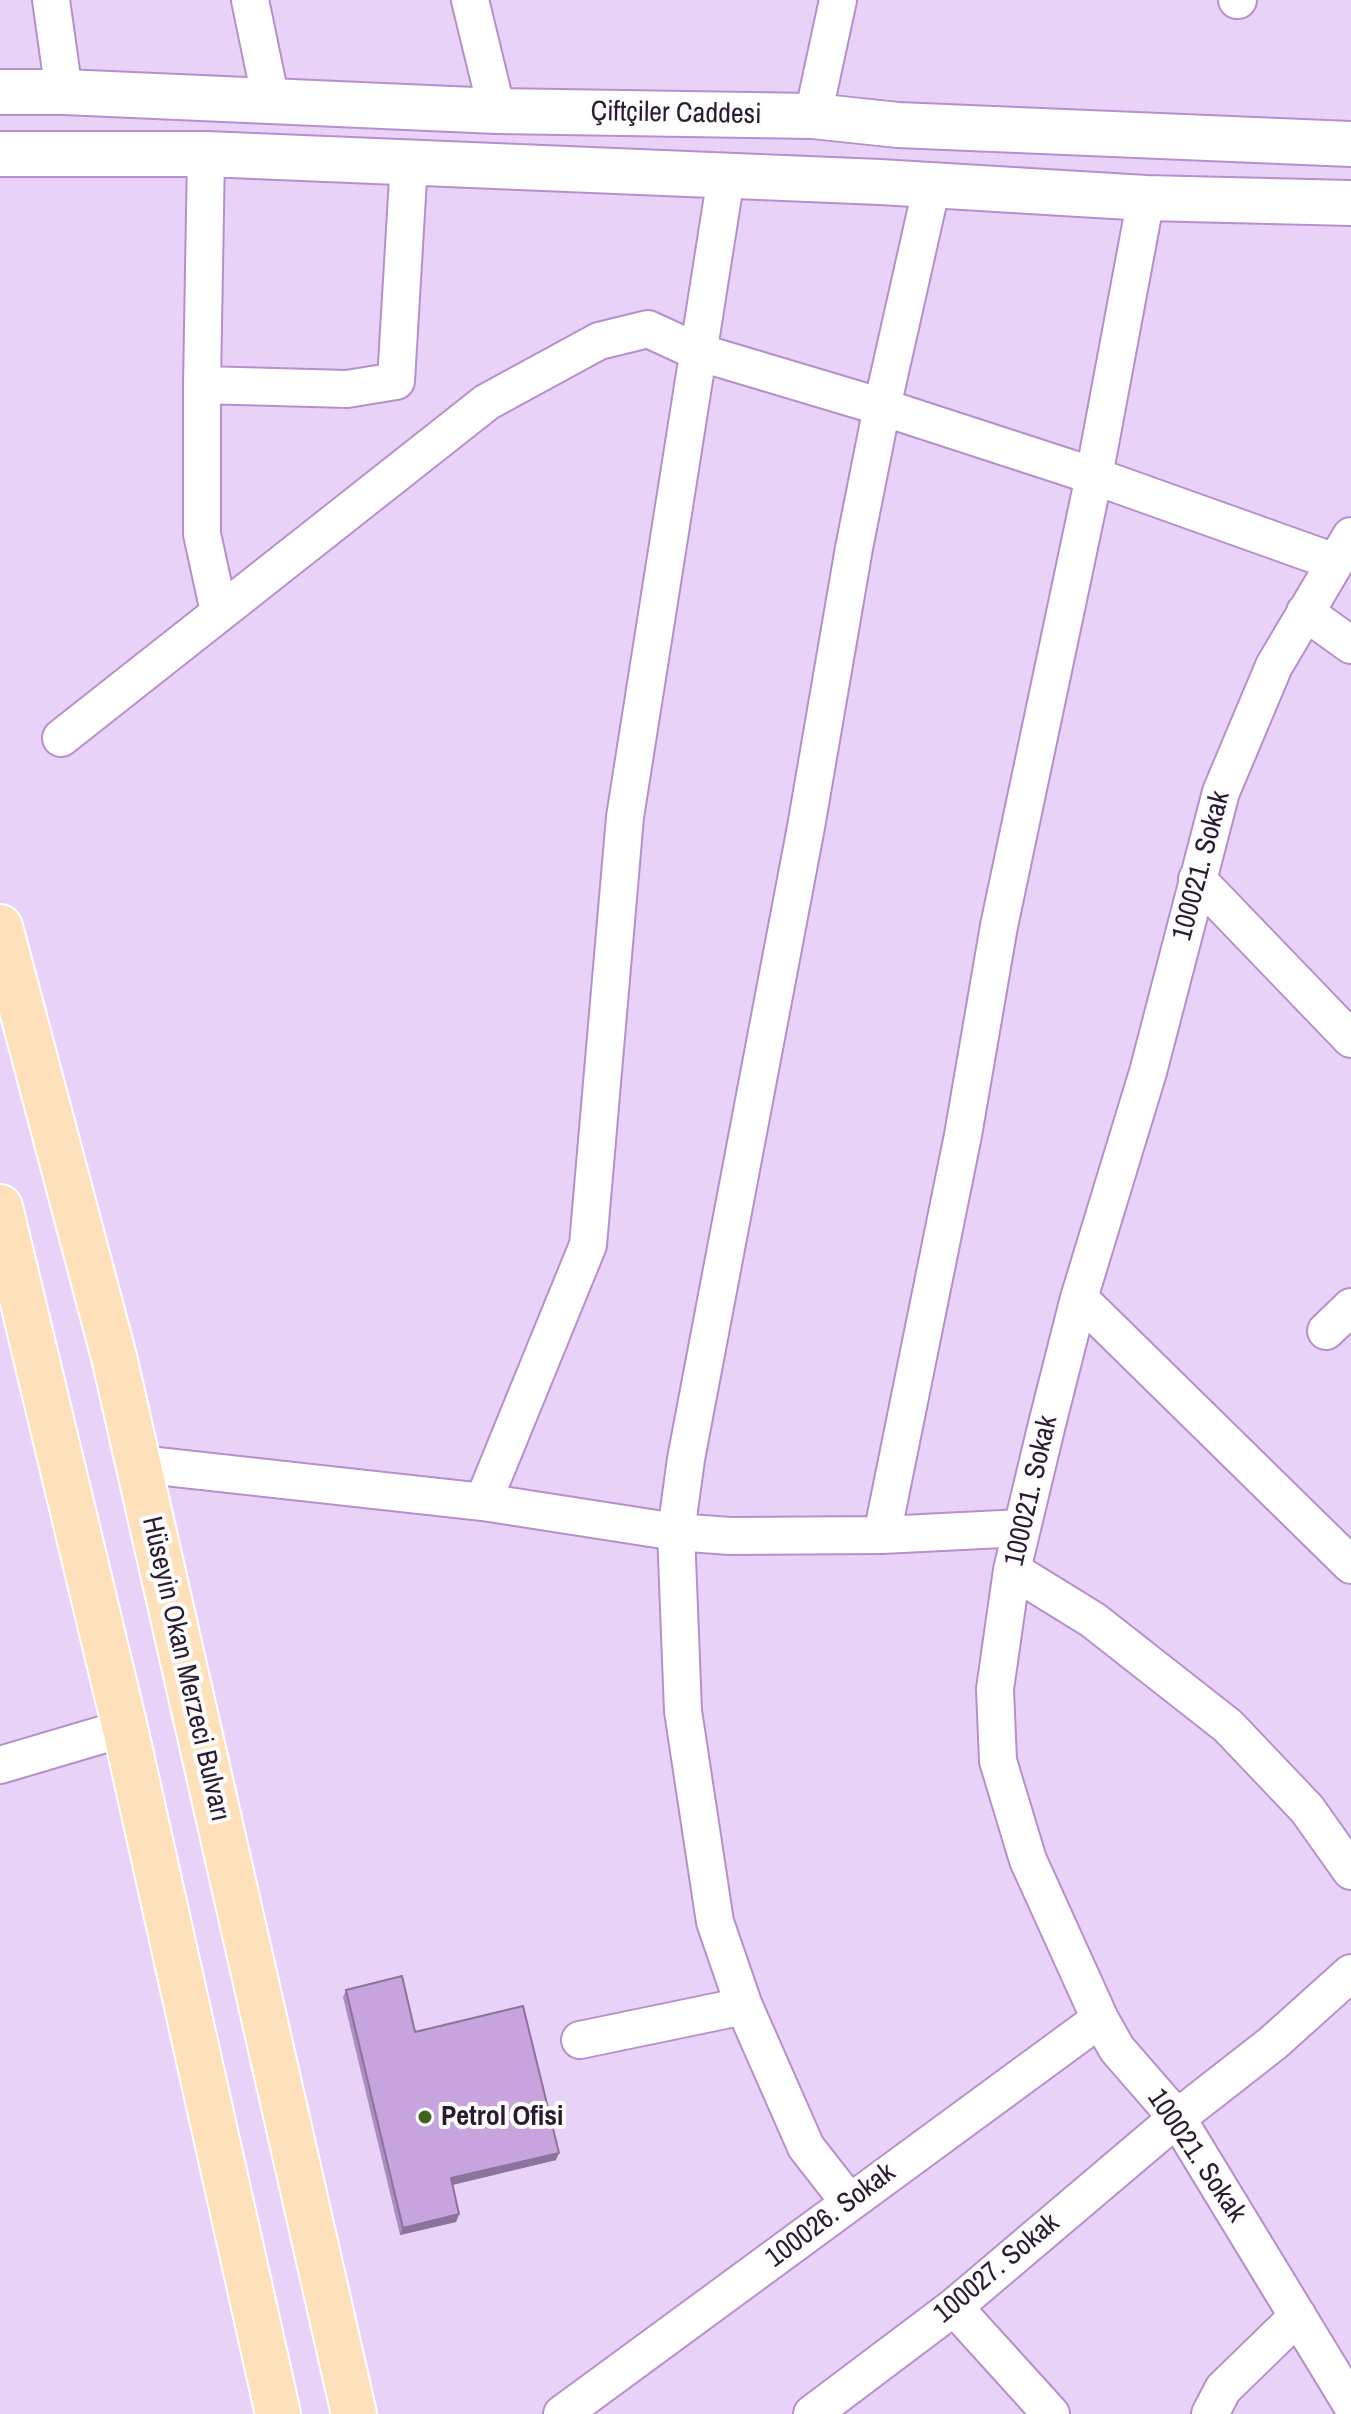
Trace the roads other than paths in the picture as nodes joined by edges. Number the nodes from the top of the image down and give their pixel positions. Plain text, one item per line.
1 (51, 0) edge
2 (250, 0) edge
3 (470, 0) edge
4 (838, 0) edge
5 (0, 92) edge
6 (64, 92) junction
7 (271, 101) junction
8 (497, 111) junction
9 (813, 116) junction
10 (1351, 144) edge
11 (0, 154) edge
12 (206, 154) junction
13 (409, 162) junction
14 (726, 177) junction
15 (932, 185) junction
16 (1146, 198) junction
17 (1351, 203) edge
18 (698, 352) junction
19 (202, 385) junction
20 (882, 407) junction
21 (1094, 476) junction
22 (1343, 549) edge
23 (219, 612) junction
24 (1305, 612) junction
25 (1351, 645) edge
26 (61, 738) dead end
27 (1197, 879) junction
28 (0, 927) edge
29 (1351, 1039) edge
30 (0, 1207) edge
31 (1079, 1298) junction
32 (139, 1464) junction
33 (483, 1502) junction
34 (1022, 1528) junction
35 (676, 1532) junction
36 (882, 1535) junction
37 (1351, 1565) edge
38 (1012, 1570) junction
39 (125, 1728) junction
40 (0, 1765) edge
41 (1351, 1871) edge
42 (1351, 1973) edge
43 (744, 2006) junction
44 (1100, 2019) junction
45 (580, 2040) dead end
46 (1177, 2118) junction
47 (849, 2202) junction
48 (954, 2307) junction
49 (1298, 2316) junction
50 (1351, 2404) edge
51 (278, 2414) edge
52 (354, 2414) edge
53 (562, 2414) edge
54 (812, 2414) edge
55 (1051, 2414) edge
56 (1210, 2414) edge

1 - 6 street
2 - 7 street
3 - 8 street
4 - 9 street
5 - 6 street, Çiftçiler Caddesi
6 - 7 street, Çiftçiler Caddesi
7 - 8 street, Çiftçiler Caddesi
8 - 9 street, Çiftçiler Caddesi
9 - 10 street, Çiftçiler Caddesi
11 - 12 street, Çiftçiler Caddesi
12 - 13 street, Çiftçiler Caddesi
12 - 19 street
13 - 14 street, Çiftçiler Caddesi
13 - 19 street
14 - 15 street, Çiftçiler Caddesi
14 - 18 street
15 - 16 street, Çiftçiler Caddesi
15 - 20 street
16 - 17 street, Çiftçiler Caddesi
16 - 21 street
18 - 20 street
18 - 23 street
18 - 33 street
19 - 23 street
20 - 21 street
20 - 35 street
21 - 22 street
21 - 36 street
22 - 24 street, 100021. Sokak
23 - 26 street
24 - 25 street
24 - 27 street, 100021. Sokak
27 - 29 street
27 - 31 street, 100021. Sokak
28 - 32 main road, Hüseyin Okan Merzeci Bulvarı
30 - 39 main road
31 - 34 street, 100021. Sokak
31 - 37 street
32 - 33 street
32 - 52 main road, Hüseyin Okan Merzeci Bulvarı
33 - 35 street
34 - 36 street
34 - 38 street, 100021. Sokak
35 - 36 street
35 - 43 street
38 - 41 street
38 - 44 street, 100021. Sokak
39 - 40 street
39 - 51 main road
42 - 46 street, 100027. Sokak
43 - 45 street
43 - 47 street
44 - 46 street, 100021. Sokak
44 - 47 street, 100026. Sokak
46 - 48 street, 100027. Sokak
46 - 49 street, 100021. Sokak
47 - 53 street, 100026. Sokak
48 - 54 street, 100027. Sokak
48 - 55 street
49 - 50 street, 100021. Sokak
49 - 56 street

